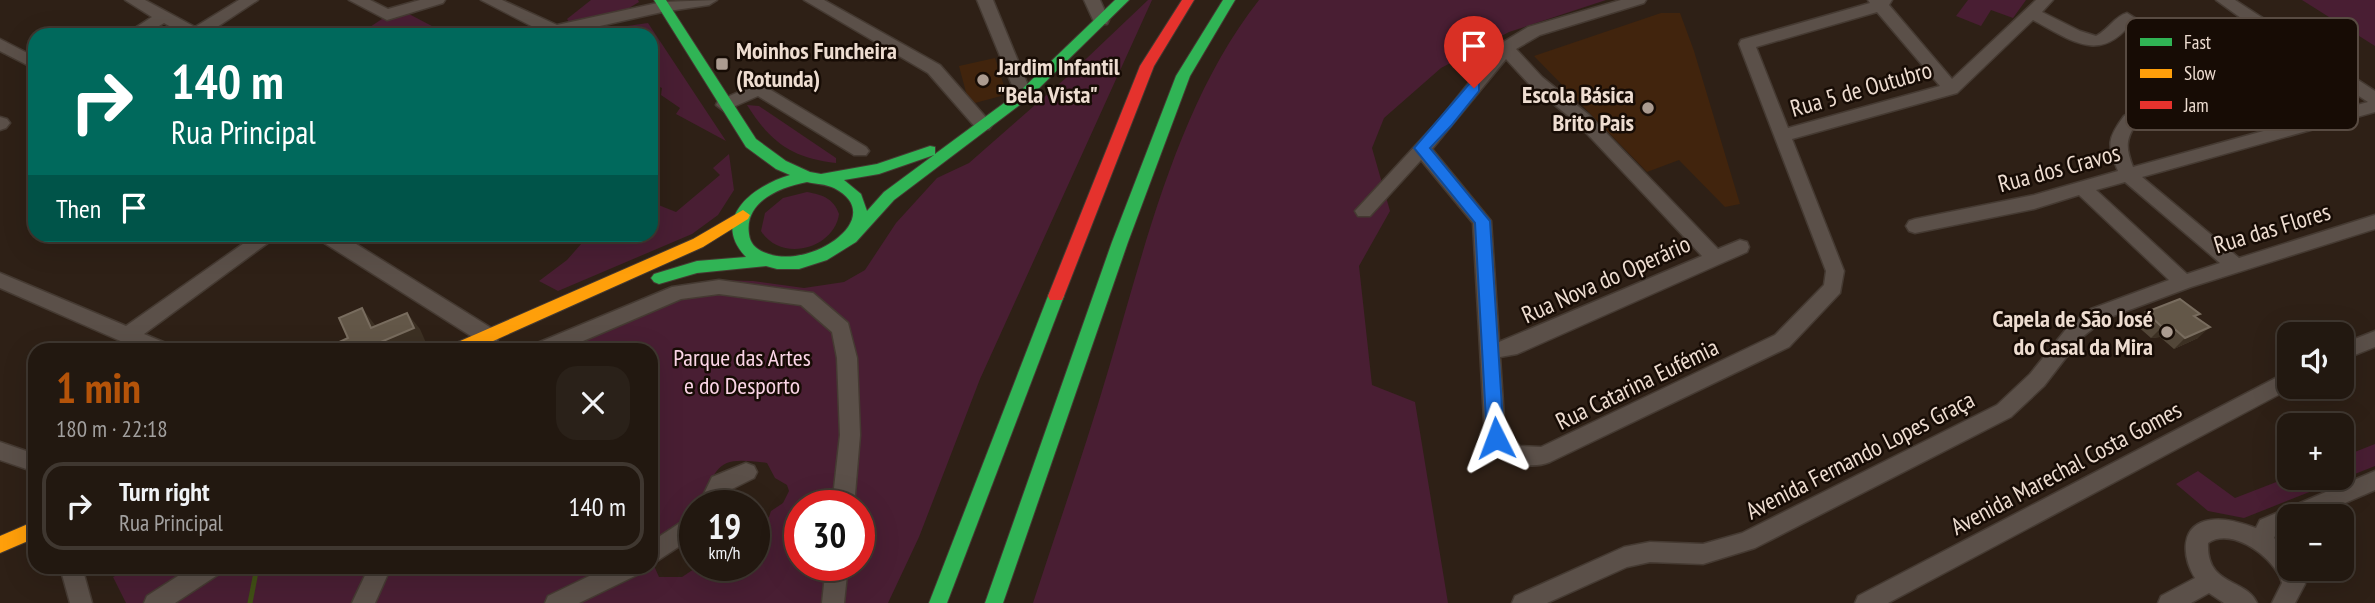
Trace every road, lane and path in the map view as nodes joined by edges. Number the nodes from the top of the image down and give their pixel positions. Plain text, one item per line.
1 (250, 0) edge
2 (357, 0) edge
3 (437, 0) edge
4 (489, 0) edge
5 (709, 0) edge
6 (812, 0) edge
7 (985, 0) edge
8 (1092, 0) edge
9 (1122, 0) edge
10 (1188, 0) edge
11 (1229, 0) edge
12 (1638, 0) edge
13 (2045, 0) edge
14 (2224, 0) edge
15 (140, 2) edge
16 (1879, 2) edge
17 (661, 4) edge
18 (2031, 13) junction
19 (163, 17) junction
20 (2251, 18) edge
21 (2126, 19) edge
22 (1101, 20) junction
23 (144, 28) edge
24 (184, 28) edge
25 (206, 28) edge
26 (542, 28) edge
27 (571, 28) edge
28 (0, 44) edge
29 (1506, 48) junction
30 (28, 60) edge
31 (2358, 88) edge
32 (1951, 89) junction
33 (1024, 95) junction
34 (2375, 99) edge
35 (724, 105) junction
36 (2375, 106) edge
37 (2358, 111) edge
38 (983, 125) junction
39 (2126, 125) edge
40 (2289, 130) edge
41 (1781, 136) junction
42 (751, 144) junction
43 (1421, 148) junction
44 (860, 151) dead end
45 (2128, 175) junction
46 (807, 177) junction
47 (826, 178) junction
48 (2082, 188) junction
49 (746, 210) junction
50 (1364, 211) dead end
51 (2375, 222) edge
52 (1915, 226) dead end
53 (851, 239) junction
54 (260, 242) edge
55 (337, 242) edge
56 (1740, 247) dead end
57 (1715, 258) junction
58 (763, 261) junction
59 (2235, 265) junction
60 (0, 280) edge
61 (2184, 282) junction
62 (127, 336) junction
63 (2375, 339) edge
64 (144, 343) edge
65 (489, 343) edge
66 (559, 343) edge
67 (2354, 347) edge
68 (1491, 351) junction
69 (2277, 385) edge
70 (0, 452) edge
71 (28, 461) edge
72 (746, 472) dead end
73 (2375, 480) edge
74 (717, 490) edge
75 (845, 490) edge
76 (2321, 504) edge
77 (2277, 523) edge
78 (28, 532) edge
79 (679, 535) edge
80 (2261, 540) junction
81 (0, 545) edge
82 (658, 550) edge
83 (73, 574) edge
84 (200, 574) edge
85 (377, 574) edge
86 (616, 574) edge
87 (835, 581) edge
88 (2211, 581) junction
89 (81, 603) edge
90 (155, 603) edge
91 (363, 603) edge
92 (556, 603) edge
93 (833, 603) edge
94 (938, 603) edge
95 (994, 603) edge
96 (1523, 603) edge
97 (1866, 603) edge
98 (2169, 603) edge
99 (2246, 603) edge
100 (2283, 603) edge

1 - 25 street
2 - 3 street
4 - 26 street
5 - 17 street
6 - 38 street
7 - 33 street
8 - 22 street
9 - 22 main road
10 - 94 main road
11 - 95 main road
12 - 29 street
13 - 18 street, Rua 5 de Outubro
14 - 20 street
15 - 19 street
16 - 32 street
16 - 41 street, Rua Catarina Eufémia
17 - 27 street
17 - 35 main road
18 - 21 street
18 - 32 street, Rua 5 de Outubro
19 - 23 street
19 - 24 street
22 - 33 main road
28 - 30 street
29 - 43 street
29 - 57 street
31 - 34 street
32 - 41 street, Rua 5 de Outubro
33 - 38 main road
35 - 42 main road
35 - 44 street
36 - 37 street, Rua dos Cravos
38 - 47 main road
38 - 53 main road
39 - 45 street
40 - 45 street, Rua dos Cravos
41 - 68 street, Rua Catarina Eufémia
42 - 46 main road
42 - 49 main road
43 - 50 street
43 - 68 street, Rua Catarina Eufémia
45 - 48 street, Rua dos Cravos
45 - 59 street
46 - 47 main road
46 - 49 main road
47 - 53 main road
48 - 52 street, Rua dos Cravos
48 - 61 street
49 - 58 main road
49 - 65 main road
51 - 59 street, Rua das Flores
53 - 58 main road
54 - 62 street
55 - 65 street
56 - 57 street, Rua Nova do Operário
57 - 68 street, Rua Nova do Operário
58 - 65 main road
59 - 61 street, Rua das Flores
60 - 62 street
61 - 96 street, Avenida Fernando Lopes Graça
62 - 64 street
63 - 67 street
66 - 75 street
69 - 97 street, Avenida Marechal Costa Gomes
70 - 71 street
72 - 74 street
73 - 76 street
77 - 80 street
78 - 81 main road
79 - 82 street
80 - 88 street
80 - 100 street
83 - 89 street
84 - 90 street
85 - 91 street
86 - 92 street
87 - 93 street
88 - 98 street
88 - 99 street

